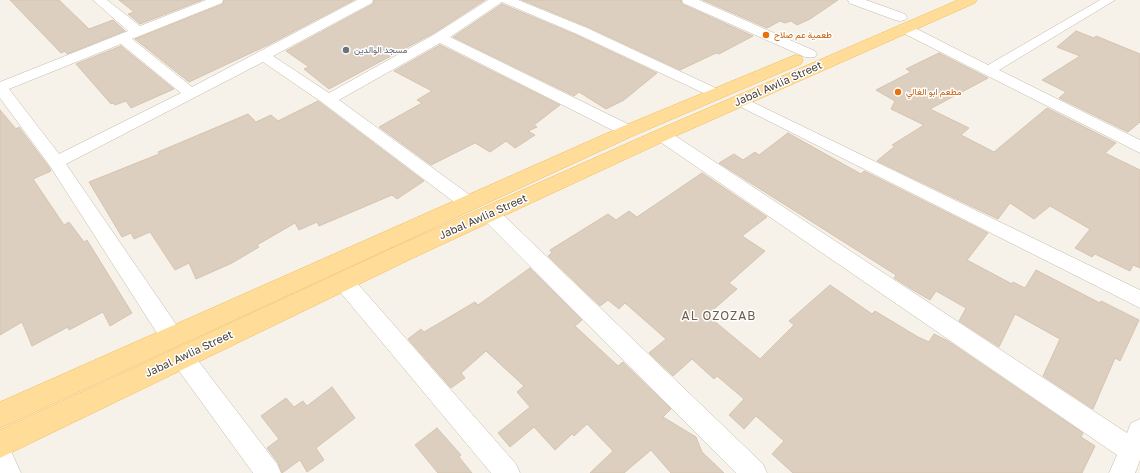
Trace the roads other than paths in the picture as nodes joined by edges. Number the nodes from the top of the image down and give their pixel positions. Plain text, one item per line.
1 (98, 0) edge
2 (217, 0) edge
3 (367, 0) edge
4 (497, 0) edge
5 (507, 0) edge
6 (688, 0) edge
7 (854, 0) edge
8 (938, 0) edge
9 (968, 0) edge
10 (1109, 0) edge
11 (902, 22) junction
12 (137, 30) junction
13 (121, 37) junction
14 (440, 37) junction
15 (810, 54) junction
16 (264, 56) junction
17 (989, 70) junction
18 (0, 87) edge
19 (191, 94) junction
20 (717, 94) junction
21 (328, 100) junction
22 (740, 101) junction
23 (628, 131) junction
24 (662, 135) junction
25 (1140, 147) edge
26 (56, 162) junction
27 (468, 203) junction
28 (490, 214) junction
29 (344, 281) junction
30 (1140, 300) edge
31 (177, 347) junction
32 (0, 415) edge
33 (1136, 441) edge
34 (0, 444) edge
35 (0, 456) edge
36 (8, 473) edge
37 (268, 473) edge
38 (507, 473) edge
39 (754, 473) edge
40 (1122, 473) edge

1 - 12 street
2 - 12 street
3 - 16 street
4 - 14 street
5 - 20 street
6 - 15 street
7 - 11 street
8 - 11 main road, Jabal Awlia Street
9 - 11 main road, Jabal Awlia Street
10 - 17 street
11 - 15 main road, Jabal Awlia Street
11 - 17 street
11 - 22 main road, Jabal Awlia Street
12 - 13 street
13 - 18 street
13 - 19 street
14 - 21 street
14 - 23 street
15 - 20 main road, Jabal Awlia Street
16 - 19 street
16 - 21 street
17 - 25 street
18 - 26 street
19 - 26 street
20 - 23 main road, Jabal Awlia Street
21 - 27 street
22 - 24 main road, Jabal Awlia Street
22 - 30 street
23 - 27 main road, Jabal Awlia Street
24 - 28 main road, Jabal Awlia Street
24 - 33 street
26 - 31 street
27 - 31 main road, Jabal Awlia Street
28 - 29 main road, Jabal Awlia Street
28 - 39 street
29 - 31 main road, Jabal Awlia Street
29 - 38 street
31 - 32 main road, Jabal Awlia Street
31 - 34 main road, Jabal Awlia Street
31 - 37 street
33 - 40 street
35 - 36 street

